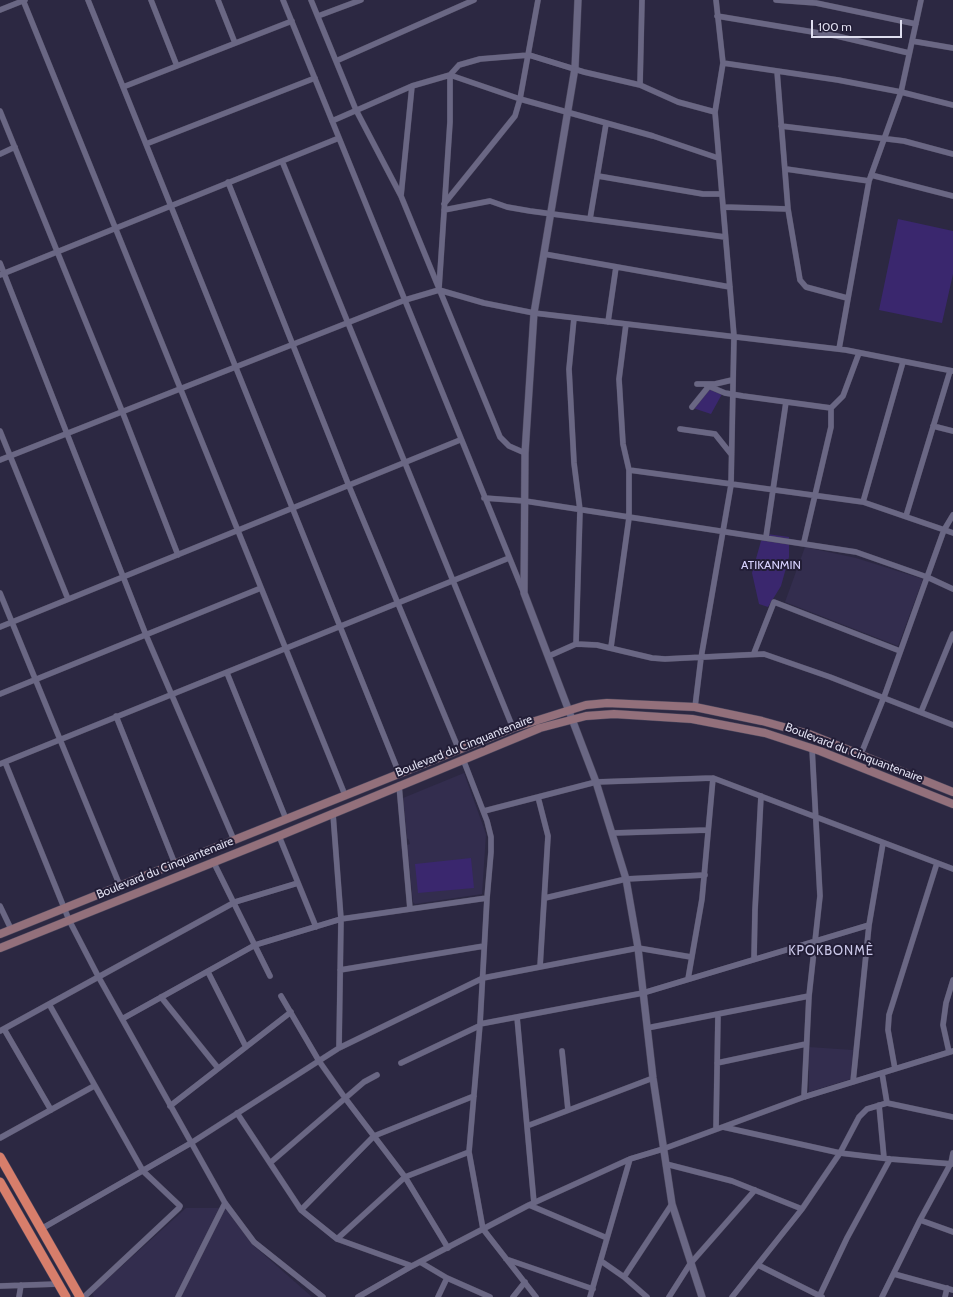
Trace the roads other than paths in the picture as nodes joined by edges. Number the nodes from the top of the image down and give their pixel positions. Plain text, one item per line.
1 (24, 0) edge
2 (88, 0) edge
3 (151, 0) edge
4 (218, 0) edge
5 (283, 0) edge
6 (311, 0) edge
7 (360, 0) edge
8 (474, 0) edge
9 (538, 0) edge
10 (578, 0) edge
11 (642, 0) edge
12 (716, 0) edge
13 (776, 0) edge
14 (921, 0) edge
15 (0, 10) edge
16 (318, 16) junction
17 (717, 16) junction
18 (292, 21) junction
19 (916, 24) junction
20 (912, 41) junction
21 (235, 43) junction
22 (953, 48) edge
23 (910, 53) junction
24 (529, 55) junction
25 (336, 61) junction
26 (723, 63) junction
27 (177, 66) junction
28 (575, 68) junction
29 (777, 71) junction
30 (450, 75) junction
31 (315, 78) junction
32 (640, 85) junction
33 (412, 86) junction
34 (123, 87) junction
35 (901, 92) junction
36 (520, 99) junction
37 (953, 105) edge
38 (356, 110) junction
39 (0, 111) edge
40 (567, 112) junction
41 (715, 112) junction
42 (332, 121) junction
43 (606, 124) junction
44 (781, 126) junction
45 (339, 138) junction
46 (884, 140) junction
47 (146, 144) junction
48 (15, 148) junction
49 (0, 154) edge
50 (953, 154) edge
51 (718, 158) junction
52 (282, 161) junction
53 (786, 169) junction
54 (598, 176) junction
55 (870, 178) junction
56 (228, 182) junction
57 (722, 194) junction
58 (401, 196) junction
59 (953, 196) edge
60 (444, 204) junction
61 (171, 205) junction
62 (723, 207) junction
63 (788, 209) junction
64 (444, 210) junction
65 (550, 213) junction
66 (590, 219) junction
67 (115, 228) junction
68 (725, 238) junction
69 (58, 251) junction
70 (544, 254) junction
71 (0, 263) edge
72 (616, 267) junction
73 (2, 274) edge
74 (730, 287) junction
75 (439, 290) junction
76 (847, 298) junction
77 (405, 300) junction
78 (534, 313) junction
79 (574, 318) junction
80 (608, 322) junction
81 (347, 323) junction
82 (626, 324) junction
83 (734, 336) junction
84 (291, 344) junction
85 (839, 349) junction
86 (859, 353) junction
87 (903, 362) junction
88 (236, 366) junction
89 (952, 371) edge
90 (732, 380) junction
91 (697, 384) dead end
92 (707, 386) junction
93 (180, 388) junction
94 (732, 394) junction
95 (786, 402) junction
96 (692, 407) dead end
97 (831, 408) junction
98 (122, 411) junction
99 (934, 426) junction
100 (680, 429) dead end
101 (0, 431) edge
102 (953, 431) edge
103 (66, 434) junction
104 (460, 440) junction
105 (525, 453) junction
106 (731, 454) junction
107 (10, 456) junction
108 (0, 460) edge
109 (406, 462) junction
110 (629, 470) junction
111 (731, 485) junction
112 (348, 486) junction
113 (773, 490) junction
114 (814, 496) junction
115 (484, 498) junction
116 (525, 501) junction
117 (863, 502) junction
118 (293, 508) junction
119 (580, 510) junction
120 (953, 515) edge
121 (906, 516) junction
122 (630, 518) junction
123 (238, 530) junction
124 (944, 530) junction
125 (723, 531) junction
126 (953, 533) edge
127 (766, 537) junction
128 (804, 542) junction
129 (178, 555) junction
130 (509, 558) junction
131 (124, 577) junction
132 (927, 577) junction
133 (453, 581) junction
134 (261, 588) junction
135 (953, 589) edge
136 (0, 593) edge
137 (524, 593) junction
138 (68, 599) junction
139 (397, 604) junction
140 (12, 622) junction
141 (0, 627) edge
142 (341, 627) junction
143 (953, 634) edge
144 (146, 635) junction
145 (576, 644) junction
146 (611, 647) junction
147 (286, 648) junction
148 (900, 651) junction
149 (754, 653) junction
150 (549, 656) junction
151 (701, 658) junction
152 (227, 673) junction
153 (35, 680) junction
154 (0, 694) edge
155 (172, 695) junction
156 (884, 697) junction
157 (695, 707) junction
158 (567, 709) junction
159 (920, 712) junction
160 (116, 716) junction
161 (571, 719) junction
162 (953, 725) edge
163 (513, 728) junction
164 (60, 739) junction
165 (812, 748) junction
166 (459, 750) junction
167 (861, 754) junction
168 (463, 759) junction
169 (3, 763) edge
170 (400, 773) junction
171 (713, 778) junction
172 (596, 782) junction
173 (399, 785) junction
174 (953, 792) edge
175 (345, 795) junction
176 (761, 796) junction
177 (538, 797) junction
178 (953, 804) edge
179 (484, 811) junction
180 (333, 814) junction
181 (815, 818) junction
182 (286, 819) junction
183 (708, 830) junction
184 (613, 833) junction
185 (279, 836) junction
186 (234, 840) junction
187 (883, 843) junction
188 (212, 861) junction
189 (937, 863) junction
190 (175, 864) junction
191 (953, 869) edge
192 (705, 875) junction
193 (626, 879) junction
194 (298, 883) junction
195 (120, 886) junction
196 (487, 898) junction
197 (545, 898) junction
198 (235, 902) junction
199 (0, 906) edge
200 (64, 908) junction
201 (410, 909) junction
202 (341, 919) junction
203 (69, 920) junction
204 (869, 925) junction
205 (316, 927) junction
206 (11, 930) junction
207 (0, 934) edge
208 (817, 941) junction
209 (255, 945) junction
210 (484, 946) junction
211 (0, 948) edge
212 (638, 948) junction
213 (692, 957) junction
214 (754, 959) junction
215 (540, 967) junction
216 (340, 970) junction
217 (208, 972) junction
218 (98, 976) junction
219 (270, 976) dead end
220 (483, 978) junction
221 (688, 980) junction
222 (953, 980) edge
223 (643, 993) junction
224 (281, 996) dead end
225 (809, 996) junction
226 (161, 997) junction
227 (49, 1004) junction
228 (291, 1012) junction
229 (718, 1014) junction
230 (517, 1017) junction
231 (122, 1019) junction
232 (480, 1025) junction
233 (646, 1028) junction
234 (2, 1030) edge
235 (806, 1044) junction
236 (246, 1047) junction
237 (339, 1048) junction
238 (562, 1051) dead end
239 (951, 1051) edge
240 (319, 1061) junction
241 (401, 1063) dead end
242 (717, 1063) junction
243 (218, 1068) junction
244 (895, 1069) junction
245 (882, 1072) junction
246 (377, 1076) dead end
247 (652, 1078) junction
248 (853, 1082) junction
249 (94, 1086) junction
250 (474, 1096) junction
251 (804, 1097) junction
252 (345, 1098) junction
253 (887, 1104) junction
254 (879, 1105) junction
255 (170, 1106) junction
256 (51, 1110) junction
257 (568, 1110) junction
258 (237, 1113) junction
259 (953, 1117) edge
260 (527, 1126) junction
261 (723, 1126) junction
262 (716, 1129) junction
263 (374, 1136) junction
264 (0, 1138) edge
265 (191, 1143) junction
266 (663, 1149) junction
267 (469, 1152) junction
268 (840, 1153) junction
269 (953, 1153) edge
270 (0, 1157) edge
271 (630, 1159) junction
272 (887, 1159) junction
273 (270, 1163) junction
274 (666, 1164) junction
275 (952, 1164) edge
276 (142, 1171) junction
277 (405, 1176) junction
278 (0, 1182) edge
279 (755, 1190) junction
280 (225, 1203) junction
281 (532, 1204) junction
282 (672, 1204) junction
283 (802, 1209) junction
284 (301, 1210) junction
285 (920, 1220) junction
286 (41, 1229) junction
287 (483, 1229) junction
288 (953, 1232) edge
289 (607, 1238) junction
290 (337, 1239) junction
291 (448, 1248) junction
292 (505, 1258) junction
293 (600, 1261) junction
294 (420, 1262) junction
295 (690, 1264) junction
296 (758, 1265) junction
297 (412, 1266) junction
298 (894, 1274) junction
299 (624, 1277) junction
300 (447, 1278) junction
301 (525, 1282) junction
302 (58, 1284) junction
303 (0, 1286) edge
304 (21, 1286) junction
305 (946, 1288) junction
306 (592, 1289) junction
307 (953, 1290) edge
308 (20, 1297) edge
309 (66, 1297) edge
310 (80, 1297) edge
311 (84, 1297) edge
312 (178, 1297) edge
313 (324, 1297) edge
314 (361, 1297) edge
315 (438, 1297) edge
316 (490, 1297) edge
317 (513, 1297) edge
318 (536, 1297) edge
319 (590, 1297) edge
320 (647, 1297) edge
321 (669, 1297) edge
322 (702, 1297) edge
323 (732, 1297) edge
324 (821, 1297) edge
325 (882, 1297) edge
326 (945, 1297) edge

1 - 15 street
1 - 67 street
2 - 34 street
3 - 27 street
4 - 21 street
5 - 18 street
6 - 16 street
7 - 16 street
8 - 25 street
9 - 24 street
10 - 28 street
11 - 32 street
12 - 17 street
13 - 19 street
14 - 19 street
16 - 25 street
17 - 23 street
17 - 26 street
18 - 21 street
18 - 31 street
19 - 20 street
20 - 22 street
20 - 23 street
21 - 27 street
23 - 35 street
24 - 28 street
24 - 30 street
24 - 36 street
25 - 38 street
26 - 29 street
26 - 41 street
27 - 34 street
28 - 32 street
28 - 40 street
29 - 35 street
29 - 44 street
30 - 33 street
30 - 36 street
30 - 60 street
31 - 42 street
31 - 47 street
32 - 41 street
33 - 38 street
33 - 58 street
34 - 47 street
35 - 37 street
35 - 46 street
36 - 40 street
36 - 60 street
38 - 42 street
38 - 58 street
39 - 48 street
40 - 43 street
40 - 65 street
41 - 51 street
42 - 45 street
43 - 51 street
43 - 54 street
44 - 46 street
44 - 53 street
45 - 52 street
45 - 77 street
46 - 50 street
46 - 55 street
47 - 61 street
48 - 49 street
48 - 69 street
51 - 57 street
52 - 56 street
52 - 81 street
53 - 55 street
53 - 63 street
54 - 57 street
54 - 66 street
55 - 59 street
55 - 76 street
56 - 61 street
56 - 84 street
57 - 62 street
58 - 75 street
60 - 64 street
61 - 67 street
61 - 88 street
62 - 63 street
62 - 68 street
63 - 76 street
64 - 65 street
64 - 75 street
65 - 66 street
65 - 70 street
66 - 68 street
67 - 69 street
67 - 93 street
68 - 74 street
69 - 73 street
69 - 98 street
70 - 72 street
70 - 78 street
71 - 73 street
72 - 74 street
72 - 80 street
73 - 103 street
74 - 83 street
75 - 77 street
75 - 78 street
75 - 105 street
76 - 85 street
77 - 81 street
77 - 104 street
78 - 79 street
78 - 105 street
79 - 80 street
79 - 119 street
80 - 82 street
81 - 84 street
81 - 109 street
82 - 83 street
82 - 110 street
83 - 85 street
83 - 90 street
84 - 88 street
84 - 112 street
85 - 86 street
86 - 87 street
86 - 97 street
87 - 89 street
87 - 117 street
88 - 93 street
88 - 118 street
89 - 99 street
90 - 92 street
90 - 94 street
91 - 92 street
92 - 94 street
92 - 96 street
93 - 98 street
93 - 123 street
94 - 95 street
94 - 106 street
95 - 97 street
95 - 113 street
97 - 114 street
98 - 103 street
98 - 129 street
99 - 102 street
99 - 121 street
100 - 106 street
101 - 107 street
103 - 107 street
103 - 131 street
104 - 109 street
104 - 115 street
105 - 116 street
106 - 111 street
107 - 108 street
107 - 138 street
109 - 112 street
109 - 133 street
110 - 111 street
110 - 122 street
111 - 113 street
111 - 125 street
112 - 118 street
112 - 139 street
113 - 114 street
113 - 127 street
114 - 117 street
114 - 128 street
115 - 116 street
115 - 130 street
116 - 119 street
116 - 137 street
117 - 121 street
118 - 123 street
118 - 142 street
119 - 122 street
119 - 145 street
120 - 124 street
121 - 124 street
122 - 125 street
122 - 146 street
123 - 129 street
123 - 134 street
124 - 126 street
124 - 132 street
125 - 127 street
125 - 151 street
127 - 128 street
128 - 132 street
129 - 131 street
130 - 133 street
130 - 137 street
131 - 138 street
131 - 144 street
132 - 135 street
132 - 148 street
133 - 139 street
133 - 163 street
134 - 144 street
134 - 147 street
136 - 140 street
137 - 150 street
138 - 140 street
139 - 142 street
139 - 166 street
140 - 141 street
140 - 153 street
142 - 147 street
142 - 170 street
143 - 159 street
144 - 153 street
144 - 155 street
145 - 146 street
145 - 150 street
146 - 151 street
147 - 152 street
147 - 175 street
148 - 149 street
148 - 156 street
149 - 151 street
149 - 156 street
150 - 158 street
151 - 157 street
152 - 155 street
152 - 182 street
153 - 154 street
153 - 164 street
155 - 160 street
155 - 186 street
156 - 159 street
156 - 167 street
157 - 158 main road, Boulevard du Cinquantenaire
157 - 167 main road, Boulevard du Cinquantenaire
158 - 161 street
158 - 163 main road, Boulevard du Cinquantenaire
159 - 162 street
160 - 164 street
160 - 190 street
161 - 165 main road, Boulevard du Cinquantenaire
161 - 168 main road, Boulevard du Cinquantenaire
161 - 172 street
163 - 166 main road, Boulevard du Cinquantenaire
164 - 169 street
164 - 195 street
165 - 178 main road, Boulevard du Cinquantenaire
165 - 181 street
166 - 170 main road, Boulevard du Cinquantenaire
167 - 174 main road, Boulevard du Cinquantenaire
168 - 173 main road, Boulevard du Cinquantenaire
168 - 179 street
169 - 200 street
170 - 175 main road, Boulevard du Cinquantenaire
171 - 172 street
171 - 176 street
171 - 183 street
172 - 177 street
172 - 184 street
173 - 180 main road, Boulevard du Cinquantenaire
173 - 201 street
175 - 182 main road, Boulevard du Cinquantenaire
176 - 181 street
176 - 214 street
177 - 179 street
177 - 197 street
179 - 196 street
180 - 185 main road, Boulevard du Cinquantenaire
180 - 202 street
181 - 187 street
181 - 208 street
182 - 186 main road, Boulevard du Cinquantenaire
183 - 184 street
183 - 192 street
184 - 193 street
185 - 188 main road, Boulevard du Cinquantenaire
185 - 194 street
186 - 190 main road, Boulevard du Cinquantenaire
187 - 189 street
187 - 204 street
188 - 198 street
188 - 203 main road, Boulevard du Cinquantenaire
189 - 191 street
189 - 244 street
190 - 195 main road, Boulevard du Cinquantenaire
192 - 193 street
192 - 213 street
193 - 197 street
193 - 212 street
194 - 198 street
194 - 205 street
195 - 200 main road, Boulevard du Cinquantenaire
196 - 201 street
196 - 210 street
197 - 215 street
198 - 209 street
198 - 218 street
199 - 206 street
200 - 203 street
200 - 206 main road, Boulevard du Cinquantenaire
201 - 202 street
202 - 205 street
202 - 216 street
203 - 211 main road, Boulevard du Cinquantenaire
203 - 218 street
204 - 208 street
204 - 248 street
205 - 209 street
206 - 207 main road, Boulevard du Cinquantenaire
208 - 214 street
208 - 225 street
209 - 217 street
209 - 219 street
210 - 216 street
210 - 220 street
212 - 213 street
212 - 215 street
212 - 223 street
213 - 221 street
214 - 221 street
215 - 220 street
216 - 237 street
217 - 226 street
217 - 236 street
218 - 227 street
218 - 231 street
220 - 232 street
220 - 237 street
221 - 223 street
222 - 239 street
223 - 230 street
223 - 233 street
224 - 228 street
225 - 229 street
225 - 235 street
226 - 231 street
226 - 243 street
227 - 234 street
227 - 249 street
228 - 236 street
228 - 240 street
229 - 233 street
229 - 242 street
230 - 232 street
230 - 260 street
231 - 255 street
232 - 241 street
232 - 250 street
233 - 247 street
234 - 256 street
235 - 242 street
235 - 251 street
236 - 243 street
237 - 240 street
238 - 257 street
239 - 244 street
240 - 252 street
240 - 258 street
242 - 262 street
243 - 255 street
244 - 245 street
245 - 248 street
245 - 253 street
246 - 252 street
247 - 257 street
247 - 266 street
248 - 251 street
249 - 256 street
249 - 276 street
250 - 263 street
250 - 267 street
251 - 261 street
252 - 263 street
252 - 273 street
253 - 254 street
253 - 259 street
254 - 268 street
254 - 272 street
255 - 265 street
256 - 264 street
257 - 260 street
258 - 265 street
258 - 273 street
260 - 281 street
261 - 262 street
261 - 268 street
262 - 266 street
263 - 277 street
263 - 284 street
265 - 276 street
265 - 280 street
266 - 271 street
266 - 274 street
267 - 277 street
267 - 287 street
268 - 272 street
268 - 283 street
269 - 275 street
270 - 286 highway
271 - 281 street
271 - 289 street
272 - 275 street
272 - 324 street
273 - 284 street
274 - 279 street
274 - 282 street
275 - 285 street
276 - 286 street
276 - 311 street
277 - 290 street
277 - 291 street
278 - 302 highway
279 - 283 street
279 - 295 street
280 - 312 street
280 - 313 street
281 - 287 street
281 - 289 street
282 - 295 street
282 - 299 street
283 - 296 street
284 - 290 street
285 - 288 street
285 - 298 street
286 - 310 highway
287 - 291 street
287 - 292 street
289 - 293 street
290 - 297 street
291 - 294 street
292 - 301 street
292 - 306 street
293 - 299 street
293 - 306 street
294 - 297 street
294 - 300 street
295 - 321 street
295 - 322 street
296 - 323 street
296 - 324 street
297 - 314 street
298 - 305 street
298 - 325 street
299 - 320 street
300 - 315 street
300 - 316 street
301 - 317 street
301 - 318 street
302 - 304 street
302 - 309 highway
303 - 304 street
304 - 308 street
305 - 307 street
305 - 326 street
306 - 319 street

